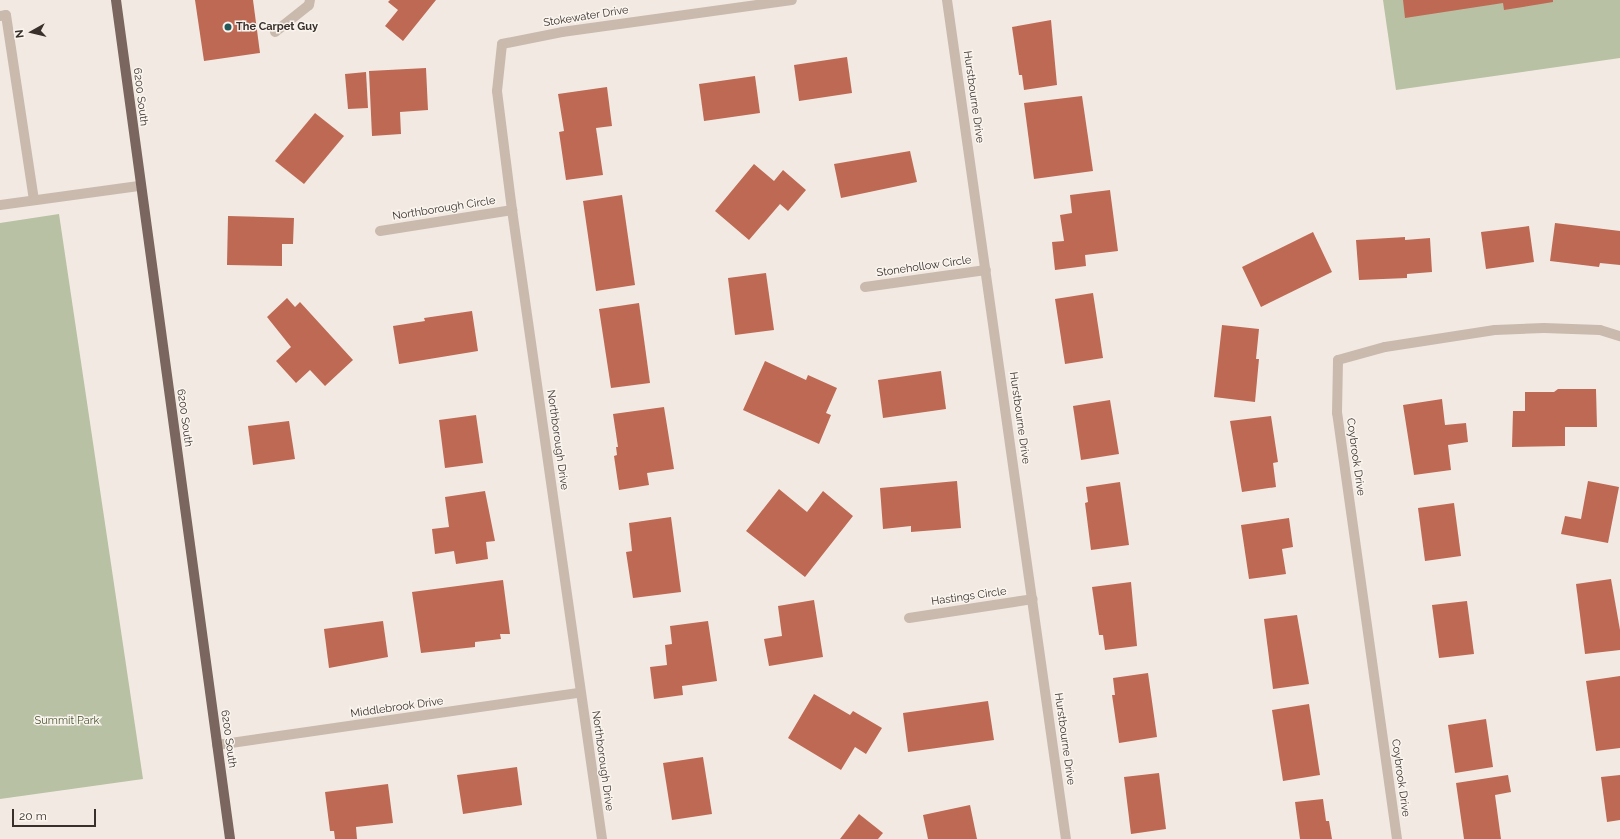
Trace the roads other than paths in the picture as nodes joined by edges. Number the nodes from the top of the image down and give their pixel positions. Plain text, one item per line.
1 (116, 0) edge
2 (310, 0) edge
3 (792, 0) edge
4 (947, 0) edge
5 (0, 16) edge
6 (275, 32) dead end
7 (502, 44) joint
8 (140, 186) junction
9 (34, 200) junction
10 (0, 204) edge
11 (512, 210) junction
12 (380, 231) dead end
13 (986, 270) junction
14 (865, 287) dead end
15 (1620, 336) edge
16 (1033, 599) junction
17 (909, 618) dead end
18 (580, 693) junction
19 (217, 745) junction
20 (230, 839) edge
21 (602, 839) edge
22 (1066, 839) edge
23 (1397, 839) edge

1 - 8 main road, 6200 South
2 - 6 street
3 - 7 street, Stokewater Drive
4 - 13 street, Hurstbourne Drive
5 - 9 street
7 - 11 street, Northborough Drive
8 - 9 street
8 - 19 main road, 6200 South
9 - 10 street
11 - 12 street, Northborough Circle
11 - 18 street, Northborough Drive
13 - 14 street, Stonehollow Circle
13 - 16 street, Hurstbourne Drive
15 - 23 street, Coybrook Drive
16 - 17 street, Hastings Circle
16 - 22 street, Hurstbourne Drive
18 - 19 street, Middlebrook Drive
18 - 21 street, Northborough Drive
19 - 20 main road, 6200 South

